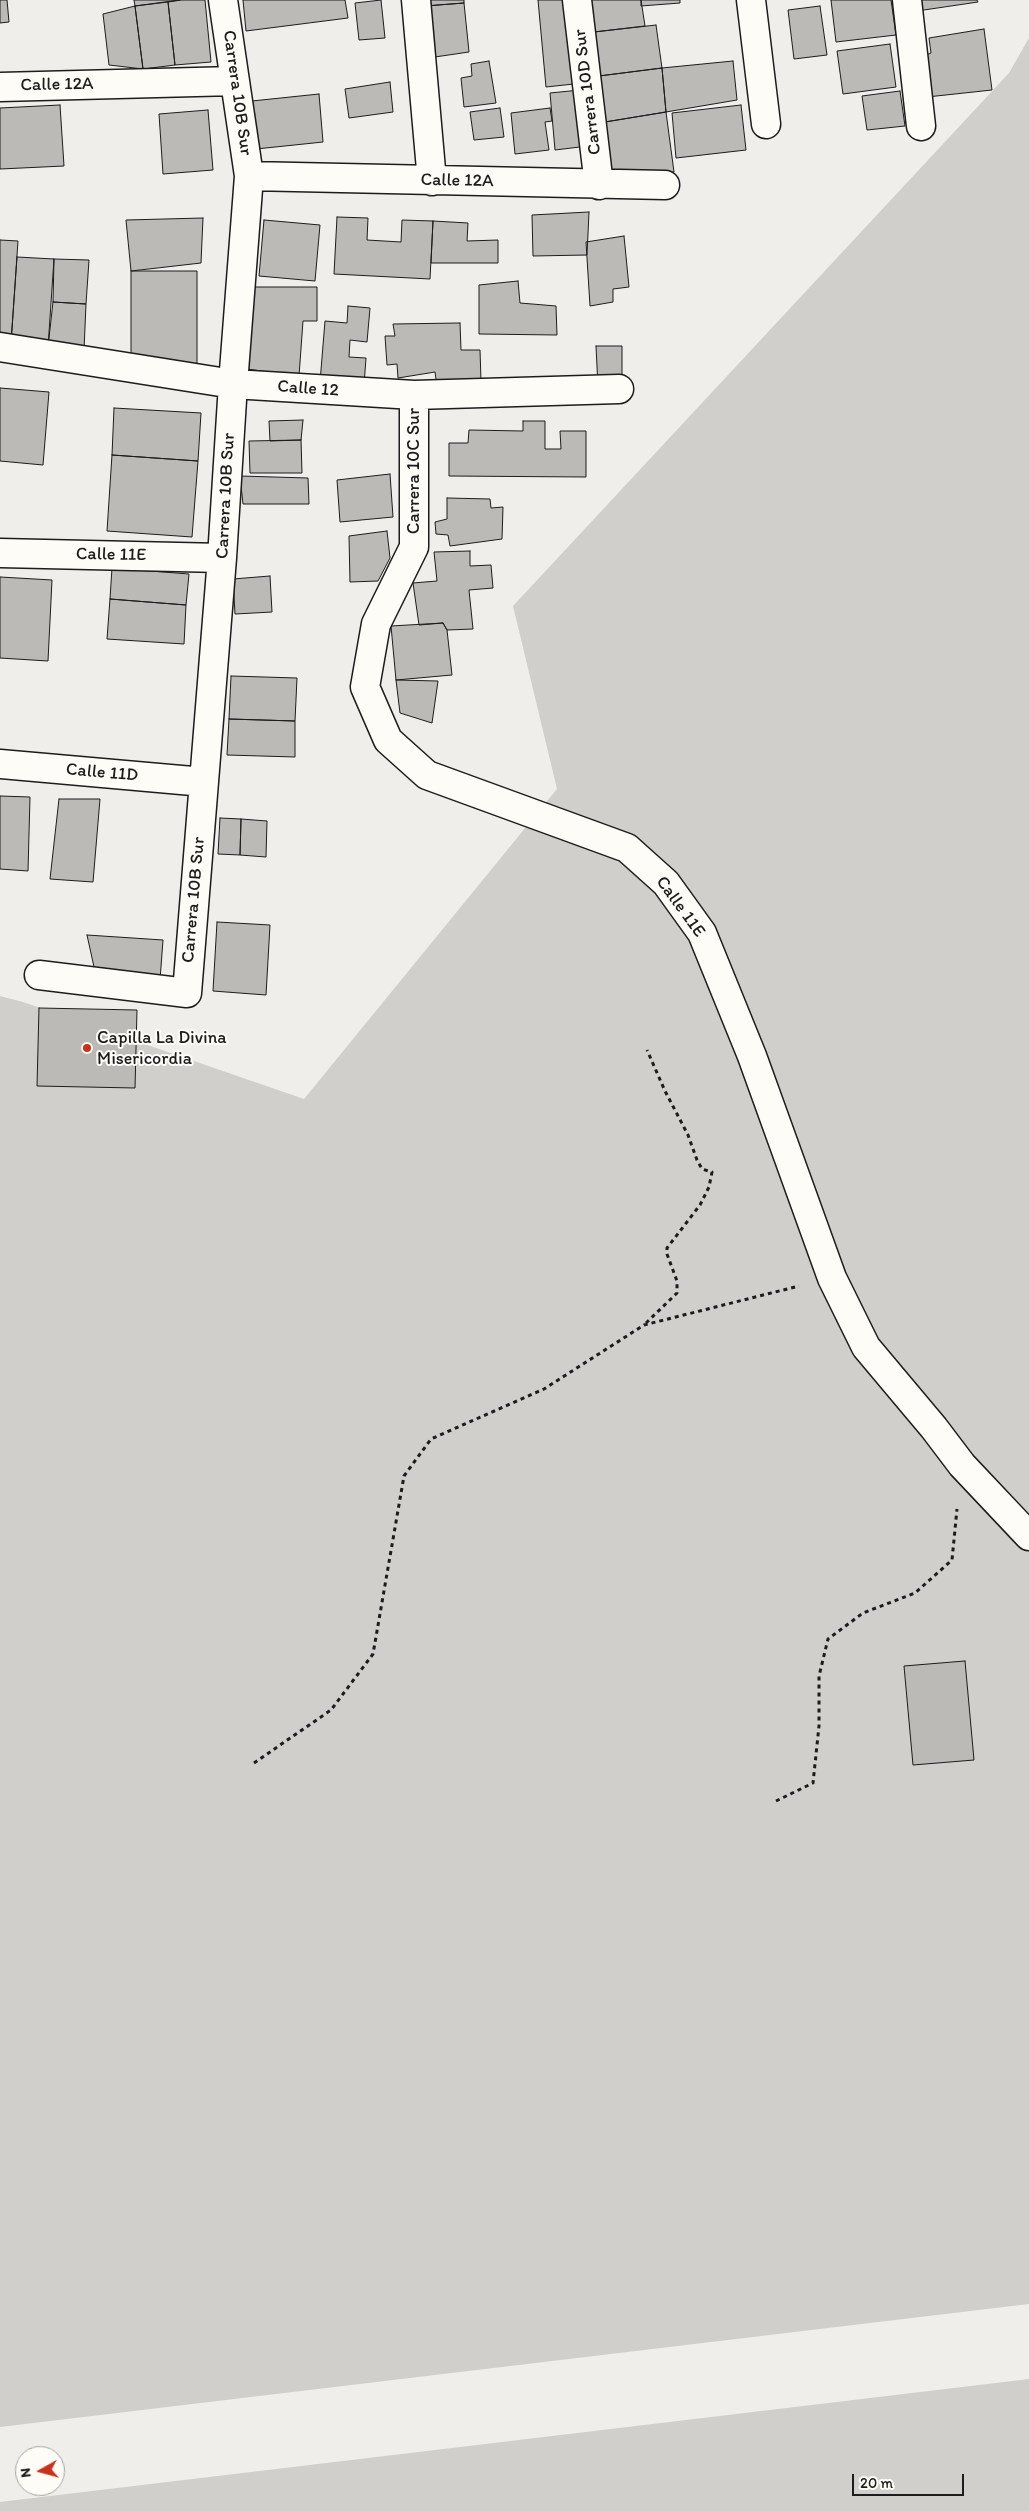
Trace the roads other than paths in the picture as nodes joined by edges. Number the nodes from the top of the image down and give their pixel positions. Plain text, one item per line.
1 (223, 0) edge
2 (416, 0) edge
3 (577, 0) edge
4 (751, 0) edge
5 (907, 0) edge
6 (235, 81) junction
7 (0, 87) edge
8 (766, 124) dead end
9 (921, 126) dead end
10 (249, 176) junction
11 (432, 181) junction
12 (599, 185) junction
13 (665, 185) dead end
14 (0, 347) edge
15 (232, 384) junction
16 (619, 389) dead end
17 (414, 395) junction
18 (0, 553) edge
19 (222, 558) junction
20 (365, 688) joint
21 (0, 764) edge
22 (204, 782) junction
23 (39, 975) dead end
24 (1029, 1536) edge

1 - 6 street, Carrera 10B Sur
2 - 11 street
3 - 12 street, Carrera 10D Sur
4 - 8 street
5 - 9 street
6 - 7 street, Calle 12A
6 - 10 street, Carrera 10B Sur
10 - 11 street, Calle 12A
10 - 15 street, Carrera 10B Sur
11 - 12 street, Calle 12A
12 - 13 street, Calle 12A
14 - 15 street, Calle 12
15 - 17 street, Calle 12
15 - 19 street, Carrera 10B Sur
16 - 17 street, Calle 12
17 - 20 street, Carrera 10C Sur
18 - 19 street, Calle 11E
19 - 22 street, Carrera 10B Sur
20 - 24 street, Calle 11E
21 - 22 street, Calle 11D
22 - 23 street, Carrera 10B Sur

